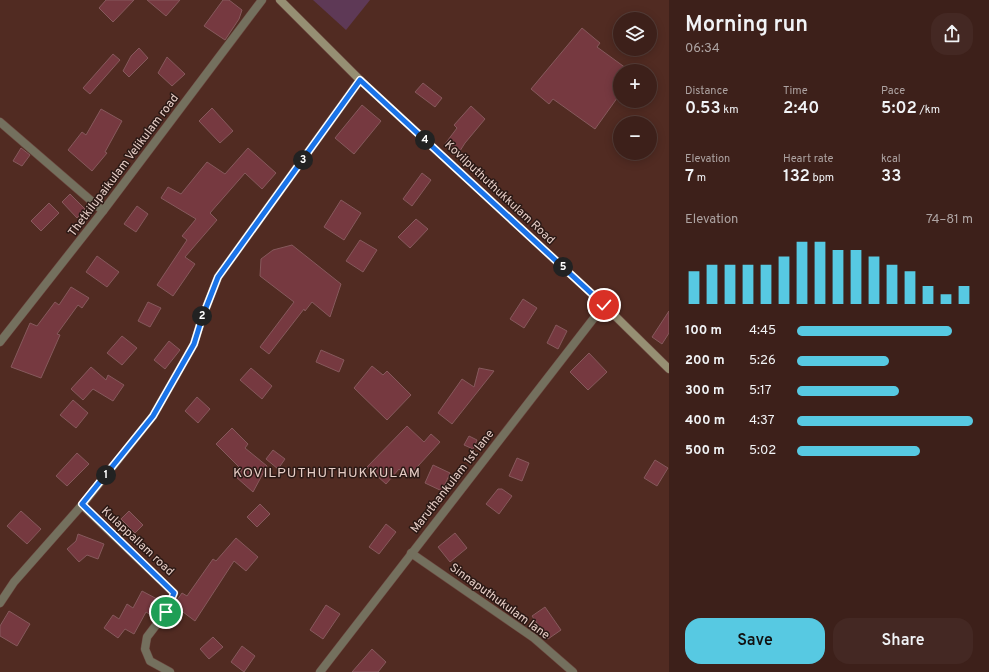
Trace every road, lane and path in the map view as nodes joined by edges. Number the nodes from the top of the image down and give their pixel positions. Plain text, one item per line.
1 (262, 0) edge
2 (280, 0) edge
3 (360, 80) junction
4 (0, 122) edge
5 (103, 211) junction
6 (604, 305) junction
7 (0, 342) edge
8 (669, 369) edge
9 (82, 504) junction
10 (411, 553) junction
11 (0, 603) edge
12 (170, 672) edge
13 (320, 672) edge
14 (573, 672) edge

1 - 5 street, Thetkilupaikulam Velikulam road
2 - 3 street, Kovilputhuthukkulam Road
3 - 6 street, Kovilputhuthukkulam Road
3 - 9 street
4 - 5 street
5 - 7 street, Thetkilupaikulam Velikulam road
6 - 8 street, Kovilputhuthukkulam Road
6 - 10 street, Maruthankulam 1st lane
9 - 11 street
9 - 12 street, Kulappallam road
10 - 13 street, Maruthankulam 1st lane
10 - 14 street, Sinnaputhukulam lane

